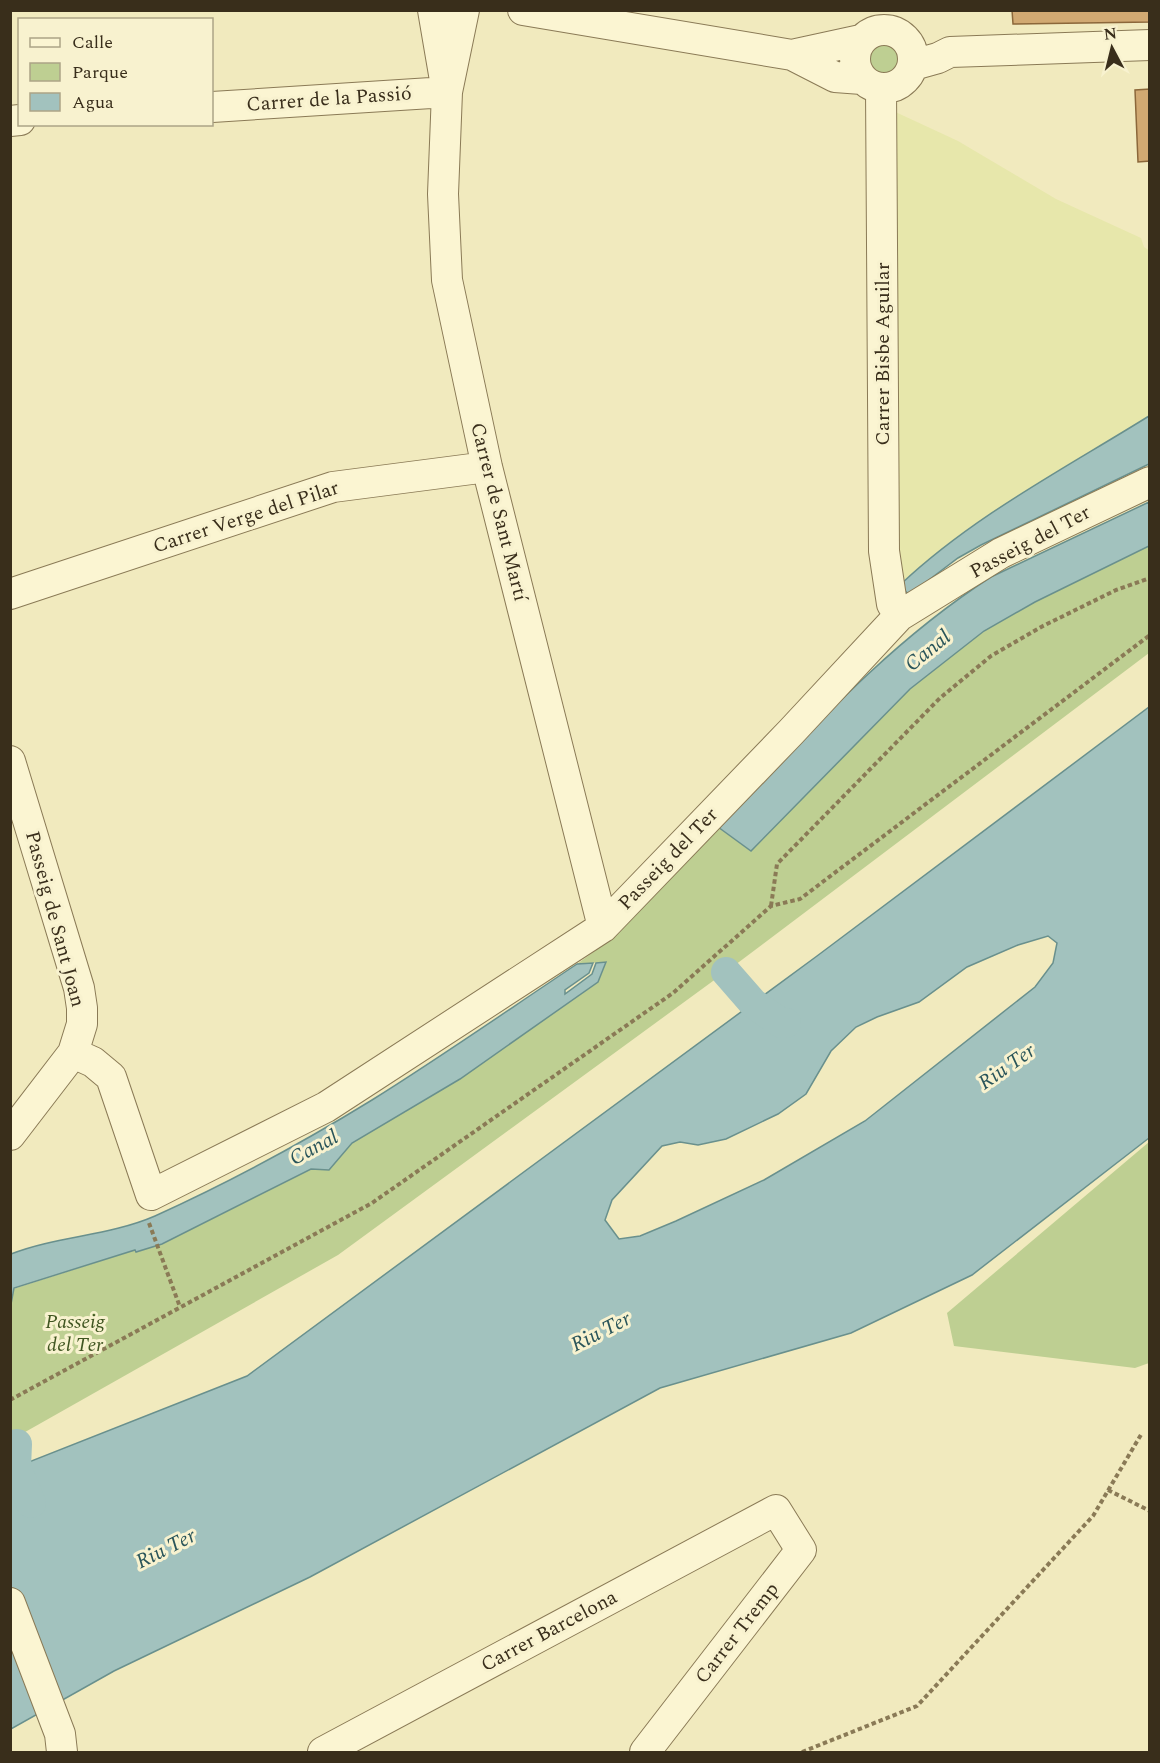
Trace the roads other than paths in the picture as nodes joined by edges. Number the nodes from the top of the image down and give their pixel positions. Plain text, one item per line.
1 (433, 10) edge
2 (464, 10) edge
3 (523, 10) edge
4 (889, 37) edge
5 (1149, 45) edge
6 (792, 56) junction
7 (872, 84) junction
8 (447, 92) junction
9 (213, 107) edge
10 (487, 466) junction
11 (1149, 482) edge
12 (10, 594) edge
13 (899, 616) junction
14 (10, 761) edge
15 (603, 927) junction
16 (73, 1053) junction
17 (10, 1135) edge
18 (776, 1510) joint
19 (10, 1603) edge
20 (65, 1746) edge
21 (323, 1752) edge
22 (645, 1752) edge

1 - 8 street, Carrer de Sant Martí
2 - 8 street, Carrer de Sant Martí
3 - 6 street
4 - 5 street
4 - 6 street
4 - 7 street
4 - 7 street
6 - 7 street
7 - 13 street, Carrer Bisbe Aguilar
8 - 9 street, Carrer de la Passió
8 - 10 street, Carrer de Sant Martí
10 - 12 street, Carrer Verge del Pilar
10 - 15 street, Carrer de Sant Martí
11 - 13 street, Passeig del Ter
13 - 15 street, Passeig del Ter
14 - 16 street, Passeig de Sant Joan
15 - 16 street, Passeig del Ter
16 - 17 street
18 - 21 street, Carrer Barcelona
18 - 22 street, Carrer Tremp
19 - 20 street

